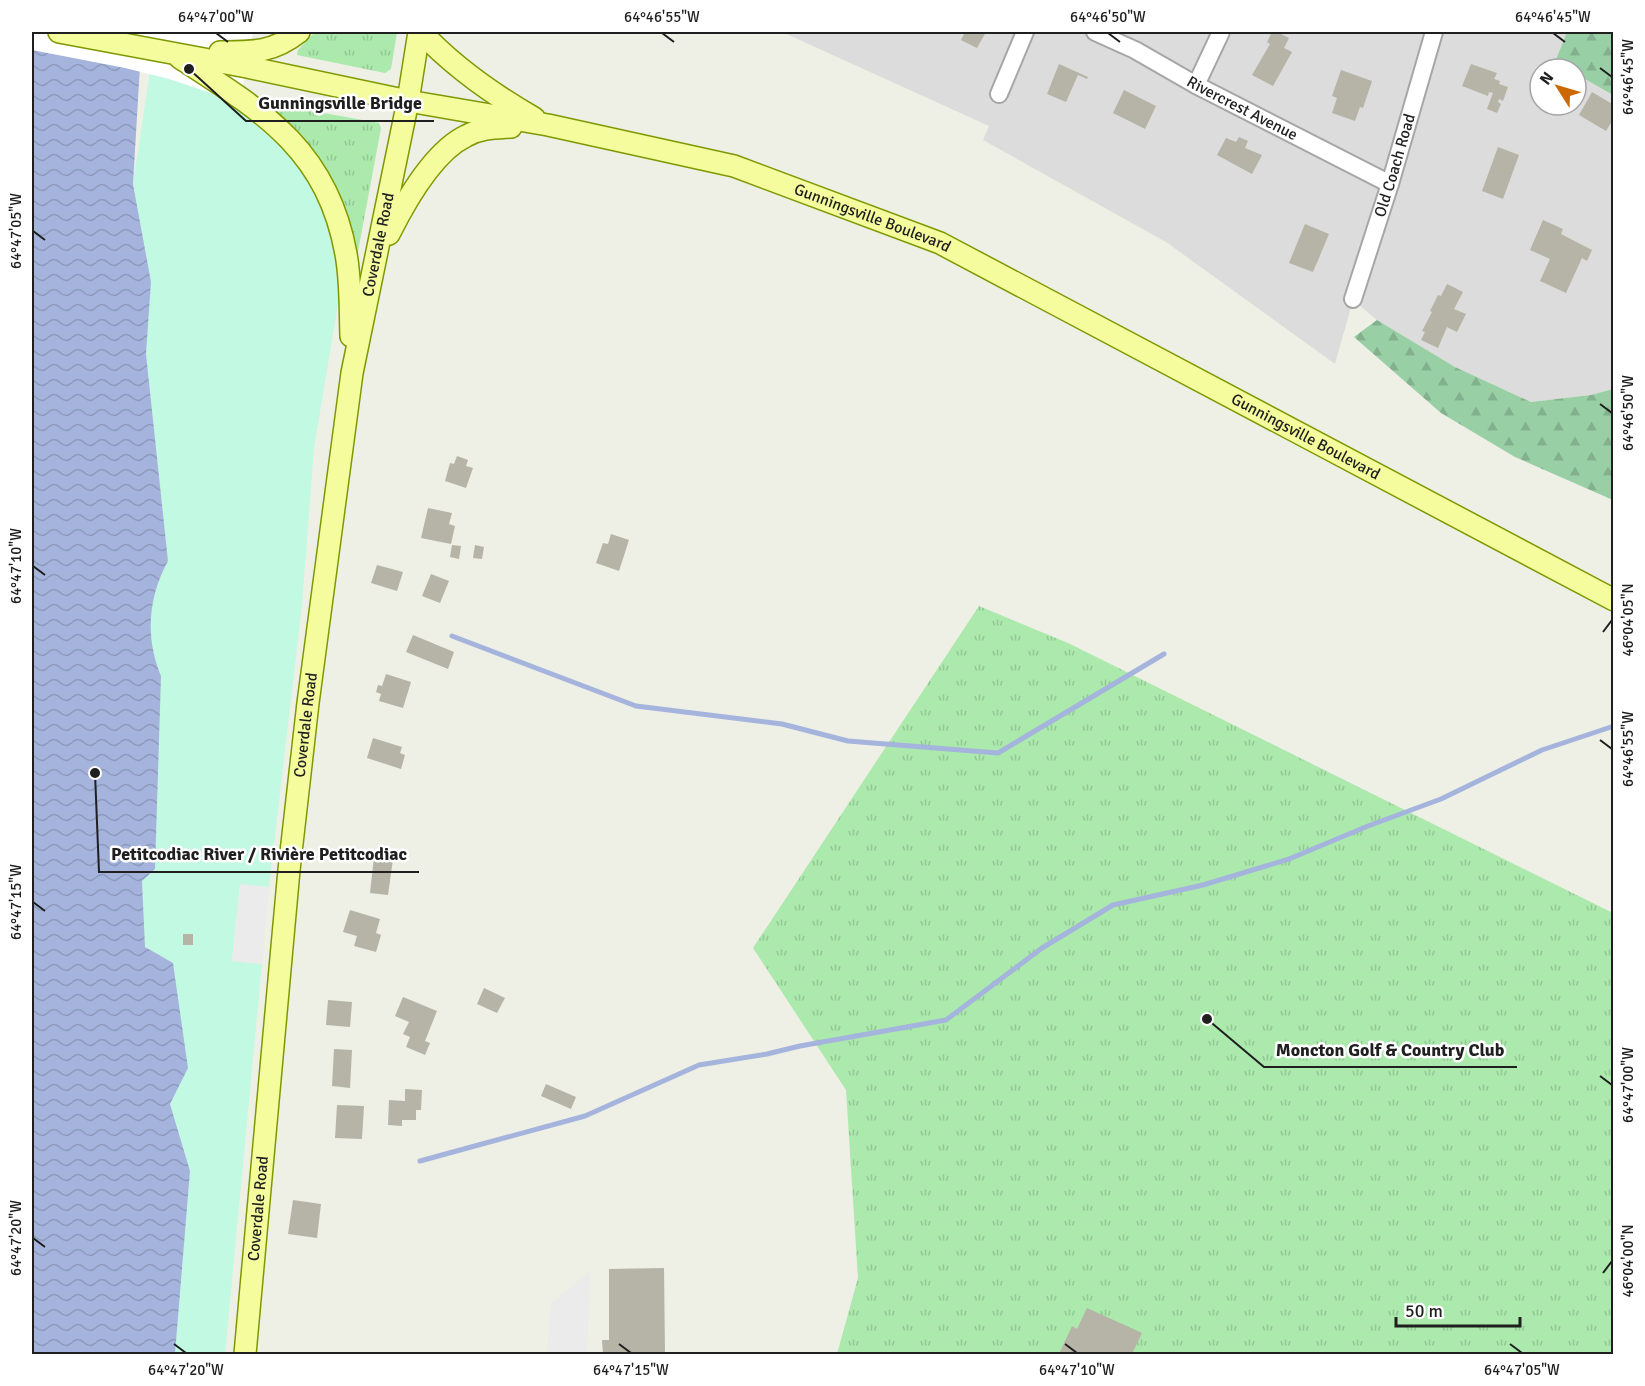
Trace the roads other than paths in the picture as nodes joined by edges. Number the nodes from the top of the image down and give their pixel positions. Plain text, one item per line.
1 (59, 32) edge
2 (299, 32) edge
3 (420, 32) edge
4 (1025, 32) edge
5 (1095, 32) edge
6 (1221, 32) edge
7 (1434, 32) edge
8 (172, 53) junction
9 (248, 59) junction
10 (1196, 85) junction
11 (999, 94) dead end
12 (408, 101) junction
13 (548, 125) junction
14 (1390, 184) junction
15 (376, 260) junction
16 (1353, 299) dead end
17 (352, 373) junction
18 (1614, 600) edge
19 (245, 1354) edge

1 - 8 main road, Gunningsville Boulevard
2 - 9 main road
3 - 12 main road, Coverdale Road
3 - 13 main road
4 - 11 street
5 - 10 street, Rivercrest Avenue
6 - 10 street
7 - 14 street, Old Coach Road
8 - 9 main road, Gunningsville Boulevard
8 - 17 main road
9 - 12 main road, Gunningsville Boulevard
10 - 14 street, Rivercrest Avenue
12 - 13 main road, Gunningsville Boulevard
12 - 15 main road, Coverdale Road
13 - 15 main road
13 - 18 main road, Gunningsville Boulevard
14 - 16 street, Old Coach Road
15 - 17 main road, Coverdale Road
17 - 19 main road, Coverdale Road

